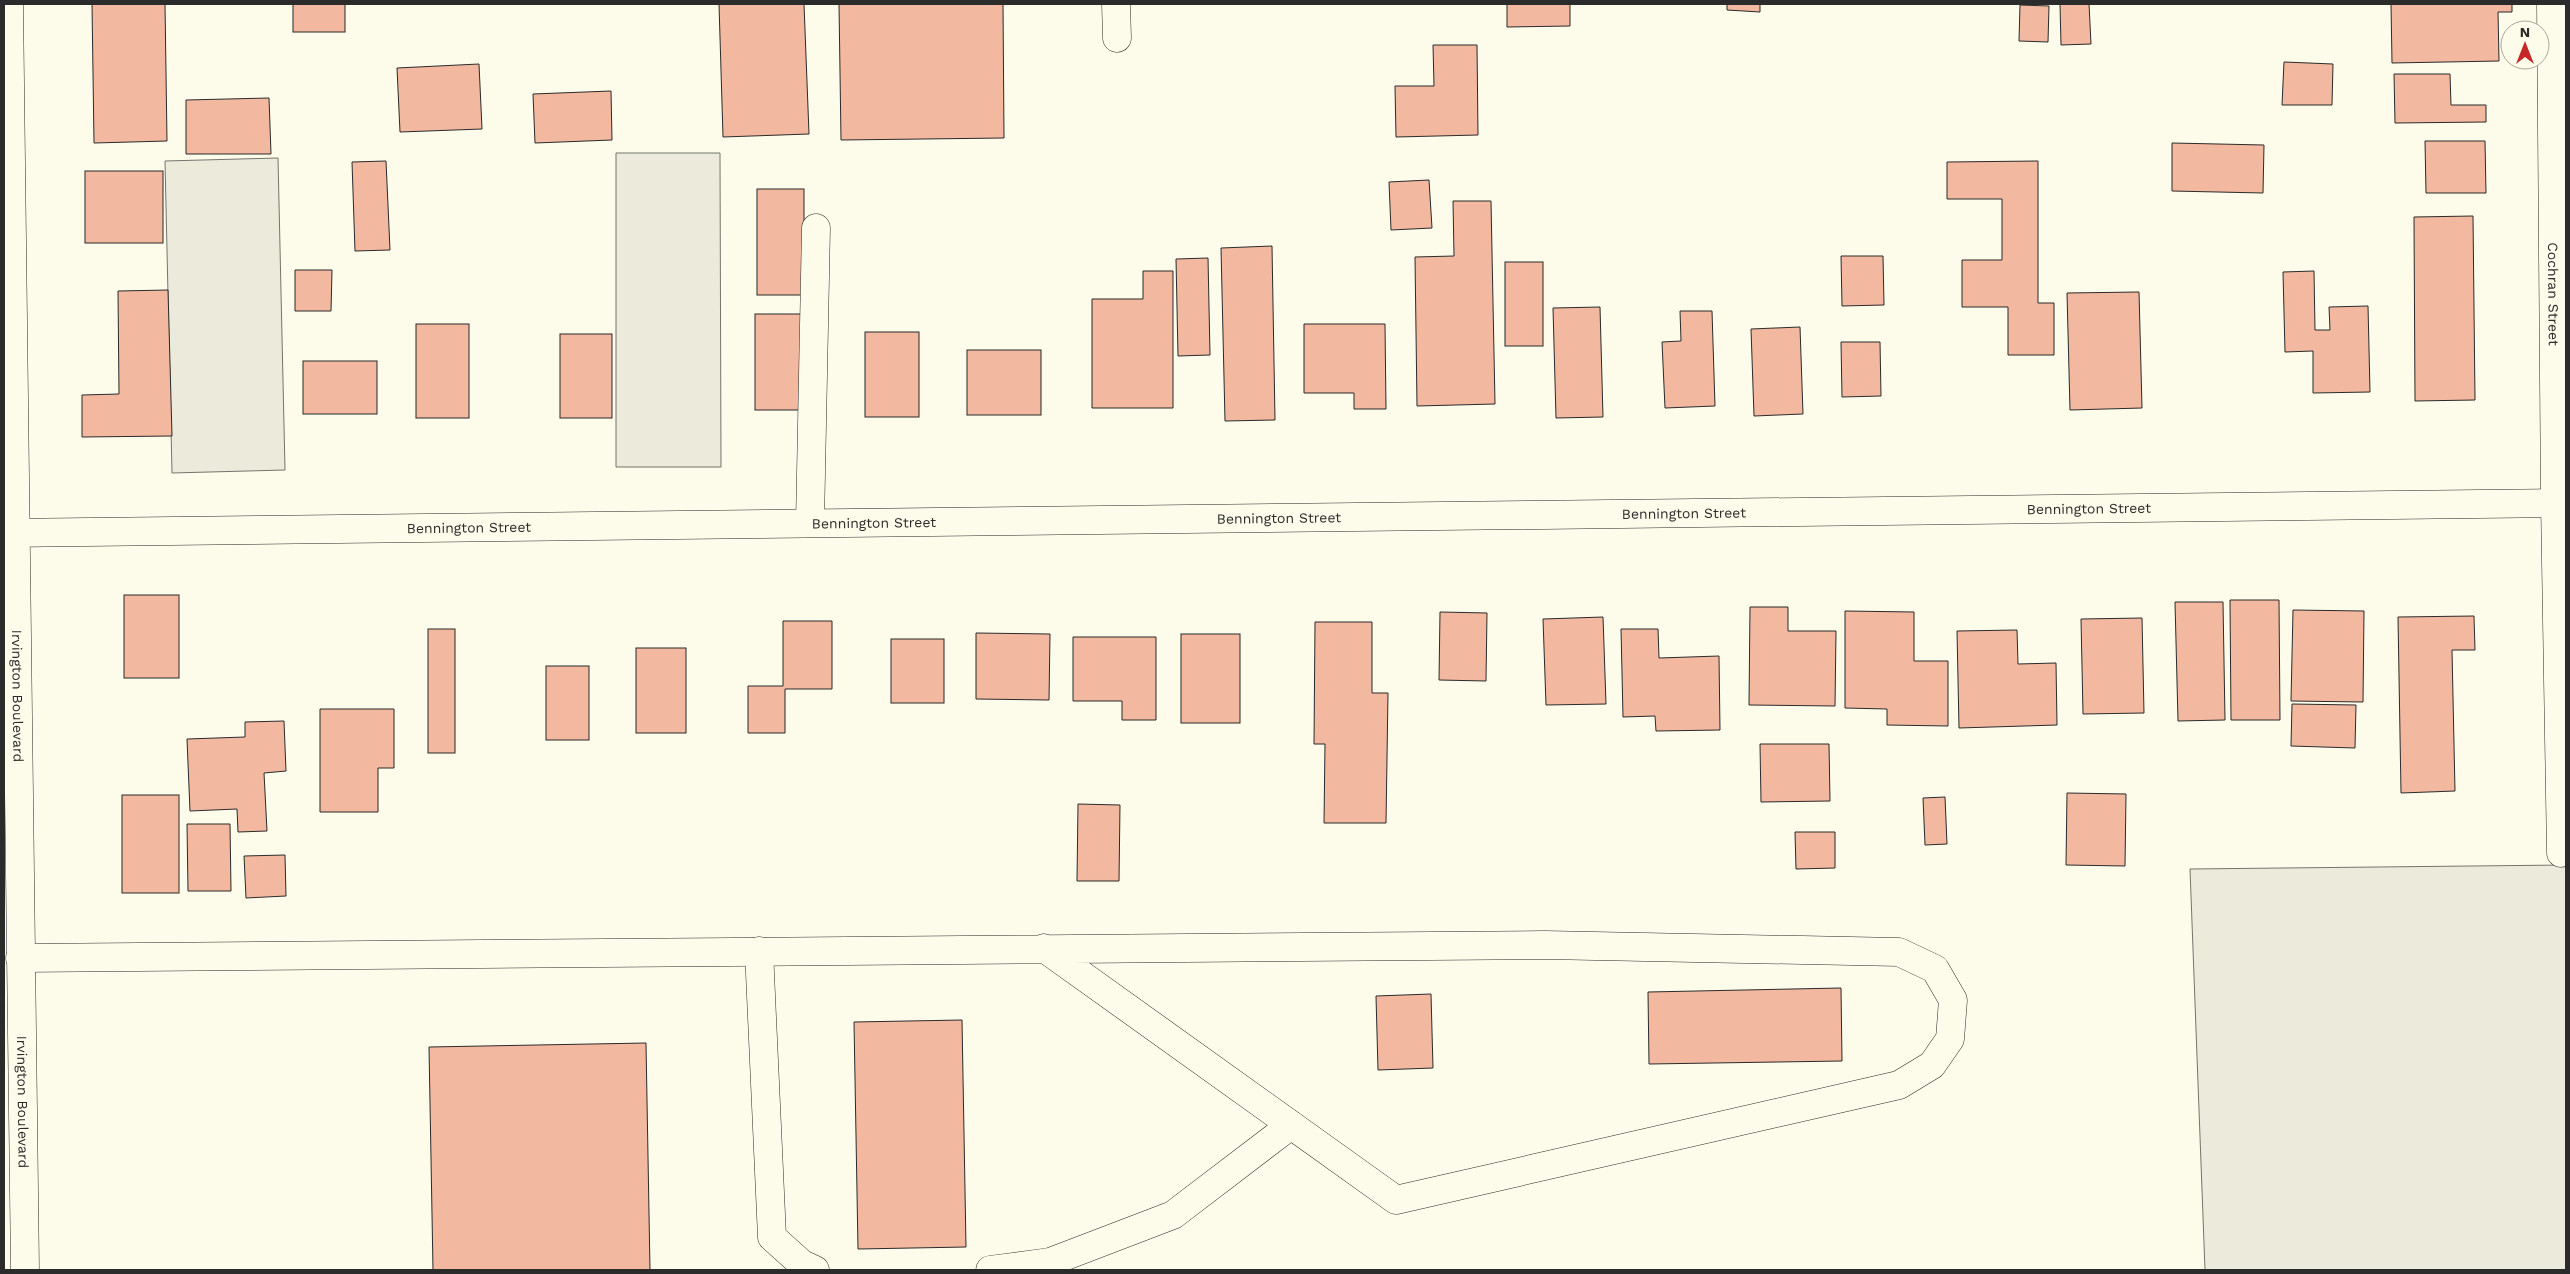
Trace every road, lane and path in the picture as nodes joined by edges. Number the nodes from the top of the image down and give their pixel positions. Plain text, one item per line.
1 (9, 4) edge
2 (1116, 4) edge
3 (2551, 4) edge
4 (1117, 38) dead end
5 (816, 228) dead end
6 (2555, 503) junction
7 (810, 523) junction
8 (9, 533) edge
9 (2561, 853) dead end
10 (1044, 948) junction
11 (759, 951) junction
12 (12, 958) edge
13 (1291, 1125) junction
14 (26, 1270) edge
15 (815, 1270) edge
16 (990, 1270) edge

1 - 8 street, Irvington Boulevard
2 - 4 street
3 - 6 street, Cochran Street
5 - 7 street
6 - 7 street, Bennington Street
6 - 9 street, Cochran Street
7 - 8 street, Bennington Street
8 - 12 street, Irvington Boulevard
10 - 11 street
10 - 13 street
10 - 13 street
11 - 12 street
11 - 15 street
12 - 14 street, Irvington Boulevard
13 - 16 street

